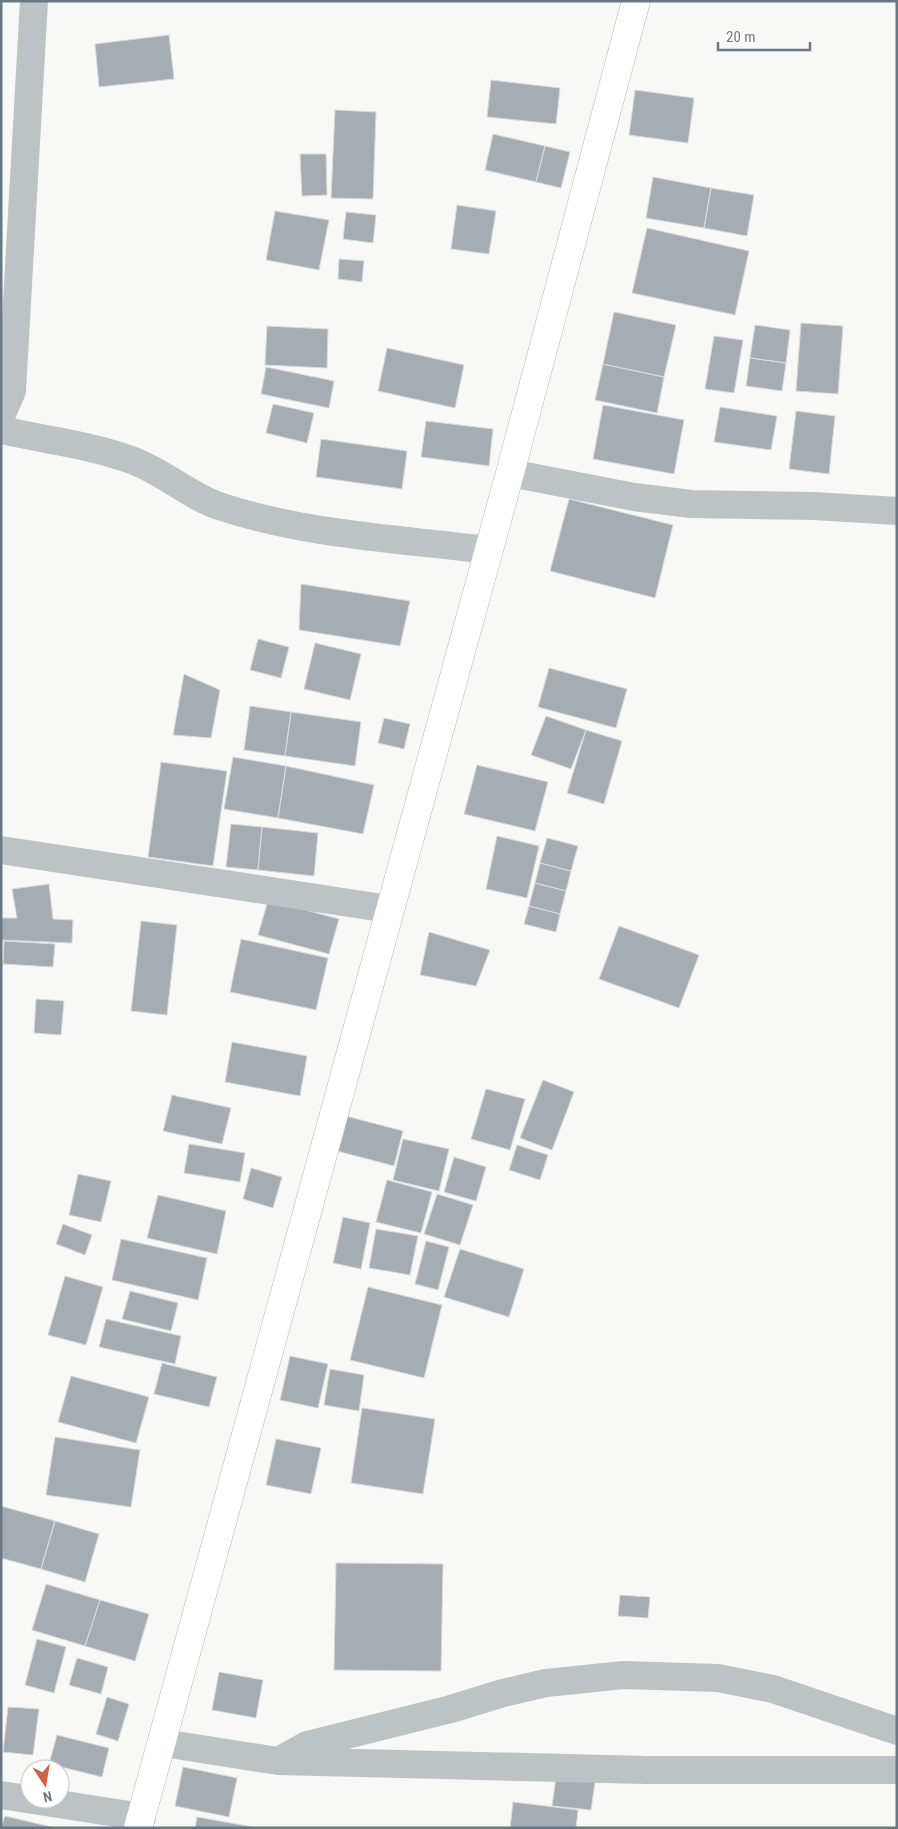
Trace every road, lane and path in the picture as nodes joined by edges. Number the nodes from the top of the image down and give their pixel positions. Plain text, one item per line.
1 (34, 1) edge
2 (636, 1) edge
3 (11, 205) edge
4 (1, 416) edge
5 (1, 430) edge
6 (510, 472) junction
7 (897, 511) edge
8 (488, 550) junction
9 (1, 850) edge
10 (389, 908) junction
11 (897, 1731) edge
12 (163, 1743) junction
13 (278, 1761) junction
14 (897, 1770) edge
15 (1, 1795) edge
16 (140, 1822) edge

1 - 3 street
2 - 6 main road
3 - 4 street
5 - 8 street
6 - 7 street
6 - 8 main road
8 - 10 main road
9 - 10 street
10 - 12 main road
11 - 13 street
12 - 13 street
12 - 16 main road
13 - 14 street
15 - 16 street

